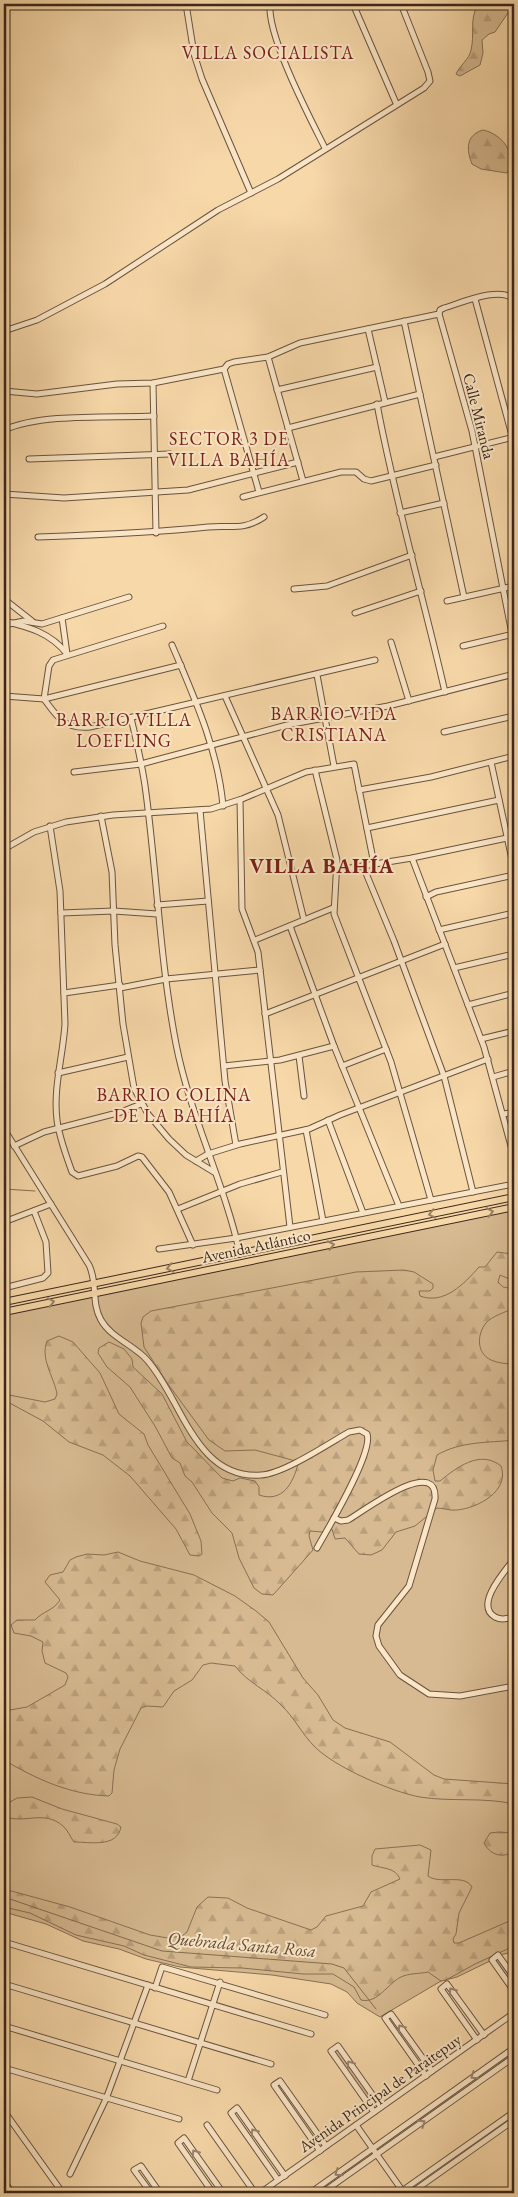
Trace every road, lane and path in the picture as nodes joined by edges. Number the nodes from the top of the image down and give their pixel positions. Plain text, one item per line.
1 (186, 4) edge
2 (270, 4) edge
3 (353, 4) edge
4 (401, 4) edge
5 (396, 103) junction
6 (325, 148) junction
7 (251, 193) junction
8 (475, 299) junction
9 (514, 300) edge
10 (439, 314) junction
11 (404, 321) junction
12 (368, 329) junction
13 (4, 331) edge
14 (268, 357) junction
15 (377, 367) junction
16 (224, 369) junction
17 (153, 384) junction
18 (277, 390) junction
19 (4, 392) edge
20 (420, 394) junction
21 (386, 402) junction
22 (376, 404) junction
23 (154, 416) junction
24 (288, 428) junction
25 (4, 430) edge
26 (514, 439) edge
27 (475, 447) junction
28 (155, 454) junction
29 (170, 454) dead end
30 (434, 457) junction
31 (29, 459) dead end
32 (298, 462) junction
33 (436, 465) junction
34 (254, 474) junction
35 (391, 477) junction
36 (303, 481) junction
37 (259, 492) junction
38 (156, 493) junction
39 (4, 494) edge
40 (242, 497) dead end
41 (444, 503) junction
42 (400, 513) junction
43 (264, 517) dead end
44 (156, 533) junction
45 (38, 537) dead end
46 (412, 555) junction
47 (514, 586) edge
48 (294, 589) dead end
49 (503, 589) junction
50 (421, 591) junction
51 (129, 597) dead end
52 (464, 597) junction
53 (4, 600) edge
54 (447, 601) dead end
55 (355, 613) dead end
56 (62, 618) junction
57 (4, 621) edge
58 (13, 623) junction
59 (36, 624) junction
60 (4, 625) edge
61 (163, 626) dead end
62 (42, 632) junction
63 (513, 634) edge
64 (391, 642) dead end
65 (514, 644) edge
66 (172, 645) dead end
67 (463, 646) dead end
68 (67, 654) junction
69 (375, 660) dead end
70 (181, 666) junction
71 (514, 674) edge
72 (318, 675) junction
73 (445, 692) junction
74 (4, 696) edge
75 (225, 696) junction
76 (44, 699) junction
77 (408, 701) junction
78 (196, 702) junction
79 (514, 716) edge
80 (326, 717) junction
81 (131, 718) junction
82 (444, 732) dead end
83 (244, 736) junction
84 (211, 745) junction
85 (514, 756) edge
86 (491, 762) junction
87 (141, 764) junction
88 (334, 766) junction
89 (315, 770) junction
90 (74, 772) dead end
91 (266, 789) junction
92 (359, 790) junction
93 (240, 800) junction
94 (499, 800) junction
95 (223, 806) junction
96 (200, 810) junction
97 (149, 813) junction
98 (100, 816) junction
99 (50, 826) junction
100 (367, 828) junction
101 (507, 838) junction
102 (4, 848) edge
103 (412, 858) junction
104 (374, 864) junction
105 (363, 866) junction
106 (514, 869) edge
107 (338, 870) junction
108 (514, 875) edge
109 (426, 897) junction
110 (208, 901) junction
111 (157, 905) junction
112 (333, 908) junction
113 (114, 911) junction
114 (61, 913) junction
115 (514, 913) edge
116 (158, 914) junction
117 (304, 920) junction
118 (290, 926) junction
119 (440, 930) junction
120 (255, 940) junction
121 (445, 944) junction
122 (514, 954) edge
123 (401, 962) junction
124 (454, 968) junction
125 (260, 970) junction
126 (216, 974) junction
127 (358, 978) junction
128 (166, 979) junction
129 (120, 986) junction
130 (64, 992) junction
131 (514, 994) edge
132 (315, 995) junction
133 (468, 1005) junction
134 (265, 1014) junction
135 (514, 1031) edge
136 (481, 1039) junction
137 (334, 1046) junction
138 (386, 1049) junction
139 (299, 1056) junction
140 (128, 1057) junction
141 (488, 1059) junction
142 (270, 1062) junction
143 (224, 1066) junction
144 (342, 1066) junction
145 (514, 1071) edge
146 (58, 1073) junction
147 (444, 1076) junction
148 (493, 1077) junction
149 (402, 1092) junction
150 (304, 1096) dead end
151 (141, 1104) junction
152 (360, 1108) junction
153 (514, 1112) edge
154 (504, 1114) junction
155 (328, 1120) junction
156 (4, 1129) edge
157 (59, 1129) junction
158 (306, 1130) junction
159 (278, 1135) junction
160 (236, 1145) junction
161 (14, 1146) junction
162 (208, 1154) junction
163 (514, 1157) edge
164 (196, 1161) junction
165 (214, 1172) junction
166 (282, 1172) junction
167 (514, 1184) edge
168 (222, 1192) junction
169 (473, 1192) junction
170 (514, 1197) edge
171 (430, 1200) junction
172 (51, 1204) junction
173 (398, 1206) junction
174 (514, 1207) edge
175 (178, 1209) junction
176 (34, 1211) junction
177 (363, 1213) junction
178 (322, 1221) junction
179 (4, 1222) edge
180 (290, 1227) junction
181 (236, 1238) junction
182 (193, 1245) junction
183 (159, 1249) dead end
184 (240, 1254) junction
185 (95, 1284) junction
186 (4, 1286) edge
187 (96, 1293) junction
188 (4, 1302) edge
189 (4, 1312) edge
190 (334, 1518) junction
191 (317, 1548) dead end
192 (514, 1559) edge
193 (514, 1616) edge
194 (514, 1686) edge
195 (4, 1942) edge
196 (514, 1977) edge
197 (220, 1982) junction
198 (4, 1984) edge
199 (148, 1985) junction
200 (156, 1988) junction
201 (514, 1991) edge
202 (213, 2005) junction
203 (514, 2013) edge
204 (325, 2015) dead end
205 (134, 2023) junction
206 (4, 2026) edge
207 (310, 2034) dead end
208 (484, 2035) junction
209 (477, 2040) junction
210 (201, 2043) junction
211 (514, 2048) edge
212 (514, 2057) edge
213 (120, 2061) junction
214 (271, 2064) dead end
215 (4, 2068) edge
216 (432, 2071) junction
217 (426, 2076) junction
218 (188, 2081) junction
219 (217, 2090) dead end
220 (449, 2095) junction
221 (106, 2099) junction
222 (453, 2100) junction
223 (381, 2108) junction
224 (4, 2111) edge
225 (374, 2112) junction
226 (514, 2112) edge
227 (178, 2119) dead end
228 (514, 2120) edge
229 (208, 2125) dead end
230 (356, 2125) junction
231 (479, 2136) junction
232 (483, 2142) junction
233 (326, 2146) junction
234 (372, 2149) junction
235 (320, 2151) junction
236 (377, 2155) junction
237 (70, 2174) dead end
238 (285, 2176) junction
239 (278, 2180) junction
240 (4, 2182) edge
241 (62, 2192) dead end
242 (402, 2192) edge
243 (12, 2193) edge
244 (151, 2193) edge
245 (160, 2193) edge
246 (213, 2193) edge
247 (223, 2193) edge
248 (255, 2193) edge
249 (260, 2193) edge
250 (310, 2193) edge
251 (322, 2193) edge
252 (411, 2193) edge

1 - 7 street
2 - 6 street
3 - 5 street
4 - 5 street
5 - 6 street
6 - 7 street
7 - 13 street
8 - 9 street
8 - 10 street
8 - 26 street
10 - 11 street
10 - 27 street, Calle Miranda
11 - 12 street
11 - 20 street
12 - 14 street
12 - 15 street
14 - 16 street
14 - 18 street
15 - 18 street
15 - 21 street
16 - 17 street
16 - 34 street
17 - 19 street
17 - 23 street
18 - 24 street
20 - 21 street
20 - 30 street
21 - 22 street
22 - 24 street
22 - 35 street
23 - 25 street
23 - 28 street
24 - 32 street
26 - 27 street
27 - 30 street
27 - 49 street, Calle Miranda
28 - 29 street
28 - 31 street
28 - 38 street
30 - 33 street
32 - 34 street
32 - 36 street
33 - 35 street
33 - 41 street
34 - 37 street
34 - 38 street
35 - 36 street
35 - 42 street
36 - 37 street
37 - 40 street
38 - 39 street
38 - 44 street
41 - 42 street
41 - 52 street
42 - 46 street
43 - 44 street
44 - 45 street
46 - 48 street
46 - 50 street
47 - 49 street
49 - 52 street
49 - 63 street, Calle Miranda
50 - 55 street
50 - 73 street
51 - 56 street
52 - 54 street
53 - 59 street
56 - 59 street
56 - 68 street
57 - 58 street
58 - 59 street
58 - 60 street
58 - 62 street
59 - 62 street
61 - 68 street
62 - 68 street
63 - 65 street, Calle Miranda
63 - 67 street
64 - 77 street
66 - 70 street
68 - 76 street
69 - 72 street
70 - 76 street
70 - 78 street
71 - 73 street
72 - 75 street
72 - 80 street
73 - 77 street
74 - 76 street
75 - 78 street
75 - 83 street
76 - 81 street
77 - 80 street
78 - 81 street
78 - 84 street
79 - 82 street
80 - 83 street
80 - 88 street
81 - 87 street
83 - 84 street
83 - 91 street
84 - 87 street
84 - 95 street
85 - 86 street
86 - 92 street
86 - 94 street
87 - 90 street
87 - 97 street
88 - 89 street
88 - 92 street
89 - 91 street
89 - 107 street
91 - 93 street
91 - 117 street
92 - 100 street
93 - 95 street
93 - 120 street
94 - 100 street
94 - 101 street
95 - 96 street
96 - 97 street
96 - 110 street
97 - 98 street
97 - 111 street
98 - 99 street
98 - 113 street
99 - 102 street
99 - 114 street
100 - 104 street
101 - 103 street
101 - 106 street
103 - 104 street
103 - 109 street
104 - 105 street
105 - 107 street
105 - 123 street
107 - 112 street
108 - 109 street
109 - 119 street
110 - 111 street
110 - 126 street
111 - 116 street
112 - 117 street
112 - 127 street
113 - 114 street
113 - 116 street
113 - 129 street
114 - 130 street
115 - 119 street
116 - 128 street
117 - 118 street
118 - 120 street
118 - 132 street
119 - 121 street
120 - 125 street
121 - 123 street
121 - 124 street
122 - 124 street
123 - 127 street
123 - 147 street
124 - 133 street
125 - 126 street
125 - 134 street
126 - 128 street
126 - 143 street
127 - 132 street
127 - 138 street
128 - 129 street
128 - 162 street
129 - 130 street
129 - 140 street
130 - 146 street
131 - 133 street
132 - 134 street
132 - 137 street
133 - 136 street
134 - 142 street
135 - 136 street
136 - 141 street
137 - 139 street
137 - 144 street
138 - 144 street
138 - 149 street
139 - 142 street
139 - 150 street
140 - 146 street
140 - 151 street
141 - 147 street
141 - 148 street
142 - 143 street
142 - 159 street
143 - 160 street
144 - 152 street
145 - 148 street
146 - 157 street
147 - 149 street
147 - 169 street
148 - 154 street
149 - 152 street
149 - 171 street
151 - 157 street
151 - 164 street
152 - 155 street
152 - 173 street
153 - 154 street
154 - 163 street
155 - 158 street
155 - 177 street
156 - 161 street
157 - 161 street
157 - 175 street
158 - 159 street
158 - 178 street
159 - 160 street
159 - 166 street
160 - 162 street
161 - 172 street
162 - 164 street
162 - 165 street
164 - 165 street
165 - 168 street
166 - 168 street
166 - 180 street
167 - 169 street
168 - 175 street
168 - 181 street
169 - 171 street
170 -> 184 main road, Avenida Atlántico
171 - 173 street
172 - 176 street
172 - 185 street
173 - 177 street
187 -> 174 main road, Avenida Atlántico
175 - 182 street
176 - 179 street
176 - 186 street
177 - 178 street
178 - 180 street
180 - 181 street
181 - 182 street
181 - 184 street
182 - 183 street
184 -> 185 main road, Avenida Atlántico
185 - 187 street
185 - 188 main road, Avenida Atlántico
189 -> 187 main road, Avenida Atlántico
187 - 190 street
190 - 191 street
190 - 194 street
192 - 193 street
195 - 199 street
196 - 201 street
197 - 200 street
197 - 202 street
197 - 204 street
198 - 205 street
199 - 200 street
199 - 205 street
200 - 202 street
202 - 207 street
202 - 210 street
203 - 208 street, Avenida Principal de Paraitepuy
205 - 210 street
205 - 213 street
206 - 213 street
208 - 209 street, Avenida Principal de Paraitepuy
208 -> 209 street
209 - 216 street, Avenida Principal de Paraitepuy
210 - 214 street
210 - 218 street
211 -> 220 street
212 - 222 street
213 - 218 street
213 - 221 street
215 - 221 street
216 - 217 street, Avenida Principal de Paraitepuy
216 -> 217 street
217 - 223 street, Avenida Principal de Paraitepuy
218 - 219 street
220 - 222 street
220 - 234 street
221 - 227 street
221 - 237 street
236 -> 222 street
223 - 225 street, Avenida Principal de Paraitepuy
223 -> 225 street
224 - 241 street
225 - 230 street, Avenida Principal de Paraitepuy
226 - 231 street
228 - 232 street
229 - 248 street
230 - 233 street, Avenida Principal de Paraitepuy
230 - 234 street
231 - 232 street
231 - 242 street
232 - 252 street
233 - 235 street, Avenida Principal de Paraitepuy
233 - 235 street
234 - 236 street
234 -> 250 street
235 - 238 street, Avenida Principal de Paraitepuy
236 - 242 street
236 - 251 street
238 - 239 street, Avenida Principal de Paraitepuy
238 -> 239 street
239 - 249 street, Avenida Principal de Paraitepuy
240 - 243 street
244 - 245 street
247 -> 246 street

